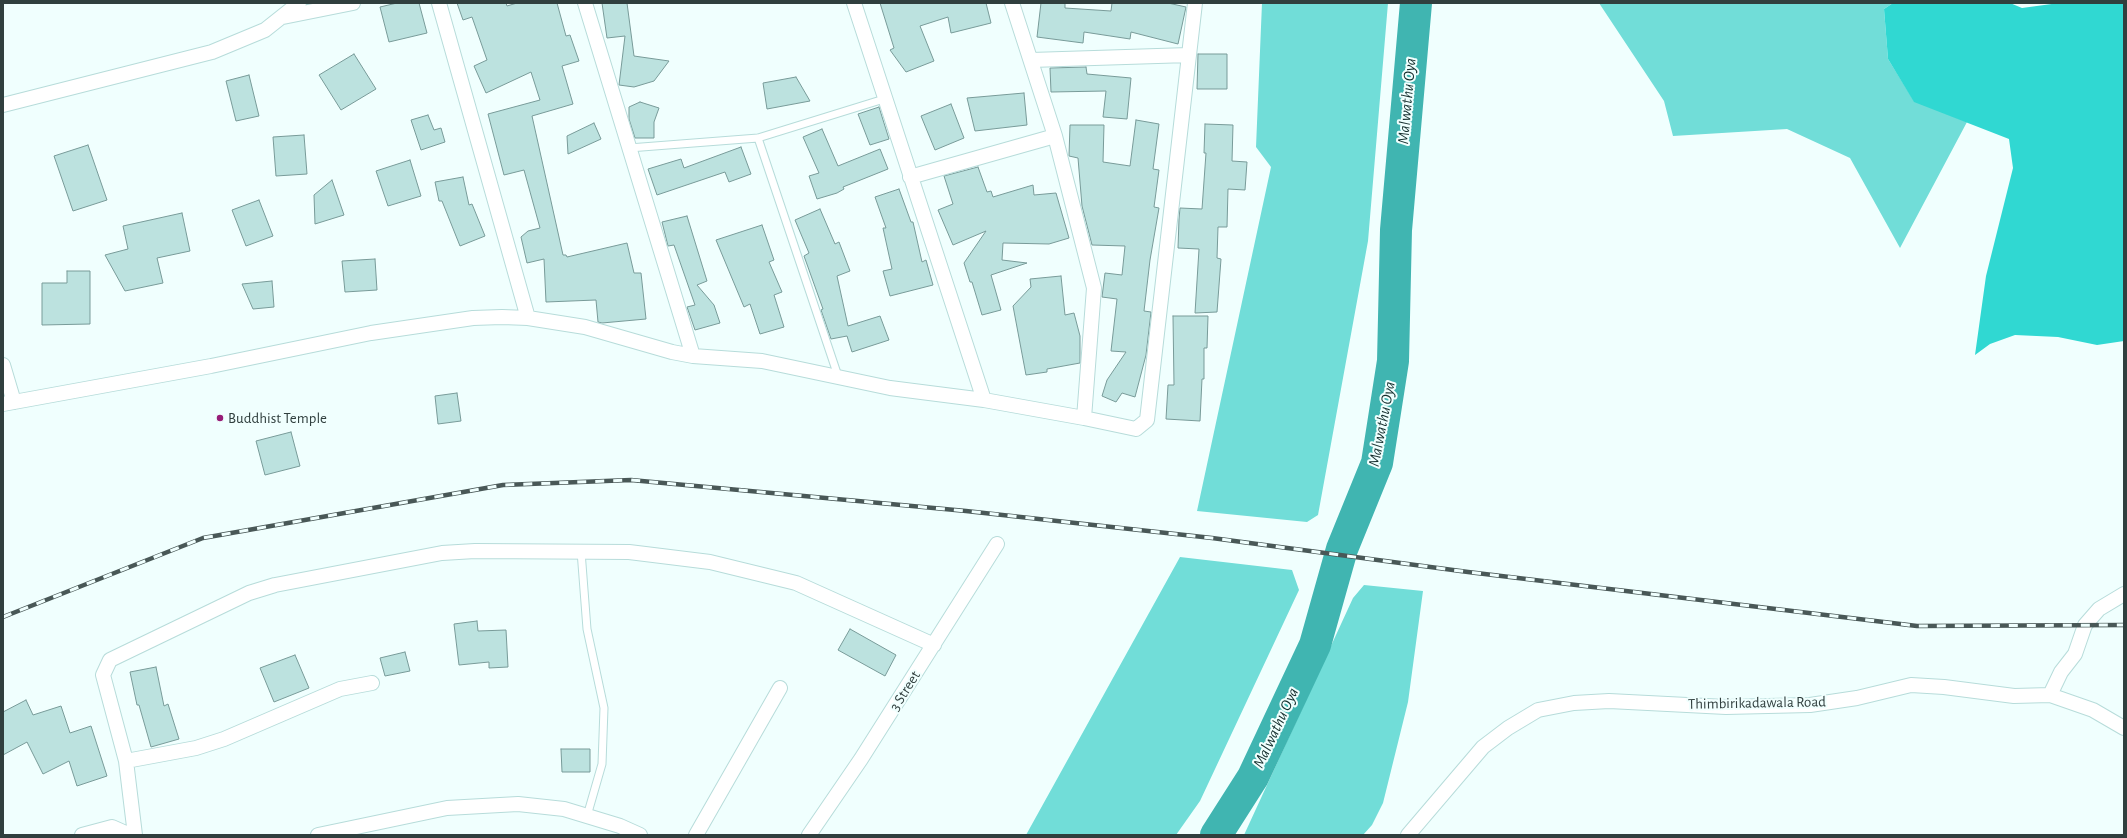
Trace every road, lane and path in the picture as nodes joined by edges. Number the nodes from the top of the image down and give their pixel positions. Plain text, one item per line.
1 (300, 3) edge
2 (353, 3) edge
3 (439, 3) edge
4 (585, 3) edge
5 (854, 3) edge
6 (1012, 3) edge
7 (1195, 3) edge
8 (283, 18) junction
9 (1189, 55) junction
10 (1031, 60) junction
11 (884, 98) junction
12 (3, 105) edge
13 (1055, 136) junction
14 (758, 138) junction
15 (629, 148) junction
16 (910, 176) junction
17 (528, 318) junction
18 (693, 356) junction
19 (3, 365) edge
20 (838, 376) junction
21 (984, 400) junction
22 (8, 403) edge
23 (1084, 418) junction
24 (997, 544) dead end
25 (581, 551) junction
26 (2124, 594) edge
27 (934, 645) junction
28 (372, 683) dead end
29 (780, 688) dead end
30 (2050, 695) junction
31 (2124, 728) edge
32 (126, 761) junction
33 (587, 816) junction
34 (82, 835) edge
35 (130, 835) edge
36 (135, 835) edge
37 (318, 835) edge
38 (640, 835) edge
39 (696, 835) edge
40 (809, 835) edge
41 (1408, 835) edge

1 - 8 street
2 - 8 street
3 - 17 street
4 - 15 street
5 - 11 street
6 - 10 street
7 - 9 street
8 - 12 street
9 - 10 street
9 - 23 street
10 - 13 street
11 - 14 lane
11 - 16 street
13 - 16 street
13 - 23 street
14 - 15 lane
14 - 20 lane
15 - 18 street
16 - 21 street
17 - 18 street
17 - 22 street
18 - 20 street
19 - 22 street
20 - 21 street
21 - 23 street
24 - 27 street, 3 Street
25 - 27 street
25 - 32 street
25 - 33 lane
26 - 30 street
27 - 40 street, 3 Street
28 - 32 street
29 - 39 street
30 - 31 street, Thimbirikadawala Road
30 - 41 street, Thimbirikadawala Road
32 - 36 street
33 - 37 street
33 - 38 street
34 - 35 street

